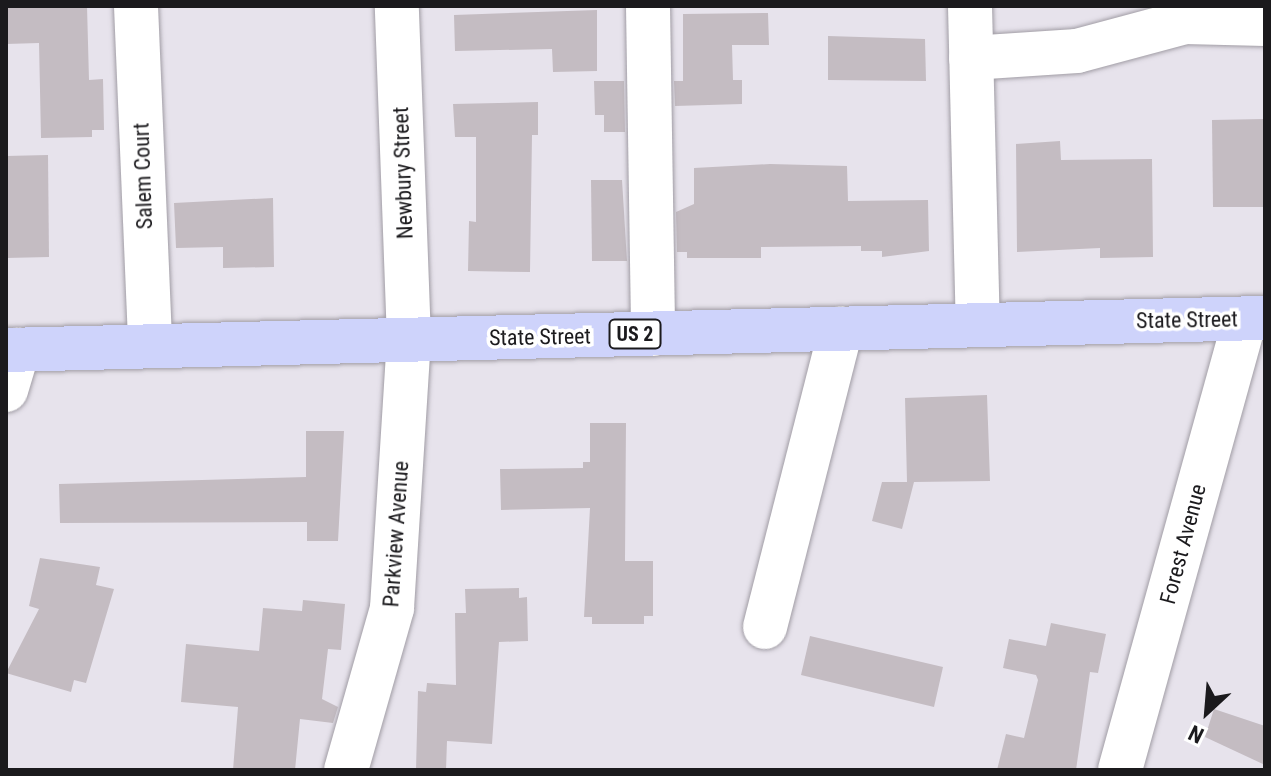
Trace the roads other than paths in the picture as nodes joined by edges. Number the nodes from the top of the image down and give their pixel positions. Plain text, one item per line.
1 (136, 6) edge
2 (397, 6) edge
3 (648, 6) edge
4 (970, 6) edge
5 (1265, 24) edge
6 (971, 58) junction
7 (1255, 319) edge
8 (978, 325) junction
9 (841, 329) junction
10 (653, 334) junction
11 (409, 340) junction
12 (150, 346) junction
13 (10, 364) edge
14 (765, 627) dead end
15 (346, 770) edge
16 (1120, 770) edge

1 - 12 street, Salem Court
2 - 11 street, Newbury Street
3 - 10 street
4 - 6 street
5 - 6 street
6 - 8 street
7 - 8 main road, State Street / US 2
7 - 16 street, Forest Avenue
8 - 9 main road, State Street / US 2
9 - 10 main road, State Street / US 2
9 - 14 street
10 - 11 main road, State Street / US 2
11 - 12 main road, State Street / US 2
11 - 15 street, Parkview Avenue
12 - 13 main road, State Street / US 2

